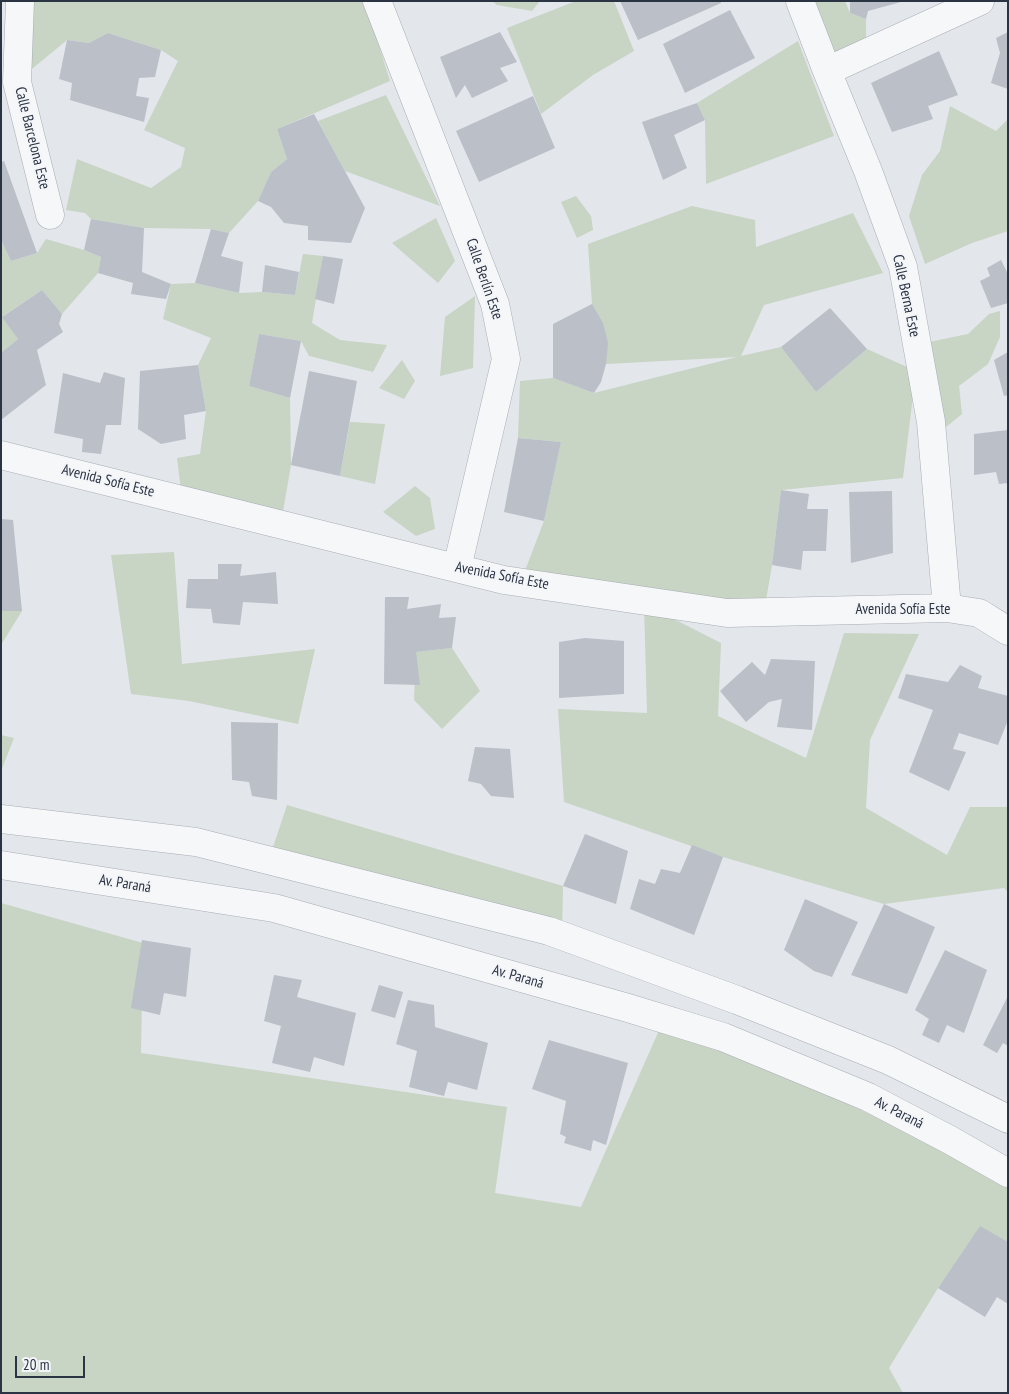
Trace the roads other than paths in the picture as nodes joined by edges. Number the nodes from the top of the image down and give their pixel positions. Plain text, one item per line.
1 (20, 1) edge
2 (377, 1) edge
3 (800, 1) edge
4 (980, 1) edge
5 (827, 71) junction
6 (50, 215) dead end
7 (1, 454) edge
8 (457, 568) junction
9 (947, 608) junction
10 (1008, 631) edge
11 (1, 819) edge
12 (1, 865) edge
13 (736, 1000) junction
14 (722, 1037) junction
15 (1008, 1119) edge
16 (1008, 1173) edge

1 - 6 street, Calle Barcelona Este
2 - 8 street, Calle Berlín Este
3 - 5 street, Calle Berna Este
4 - 5 street
5 - 9 street, Calle Berna Este
7 - 8 street, Avenida Sofía Este
8 - 9 street, Avenida Sofía Este
9 - 10 street, Avenida Sofía Este
11 - 13 street
12 - 14 street, Av. Paraná
13 - 14 street
13 - 15 street
14 - 16 street, Av. Paraná

